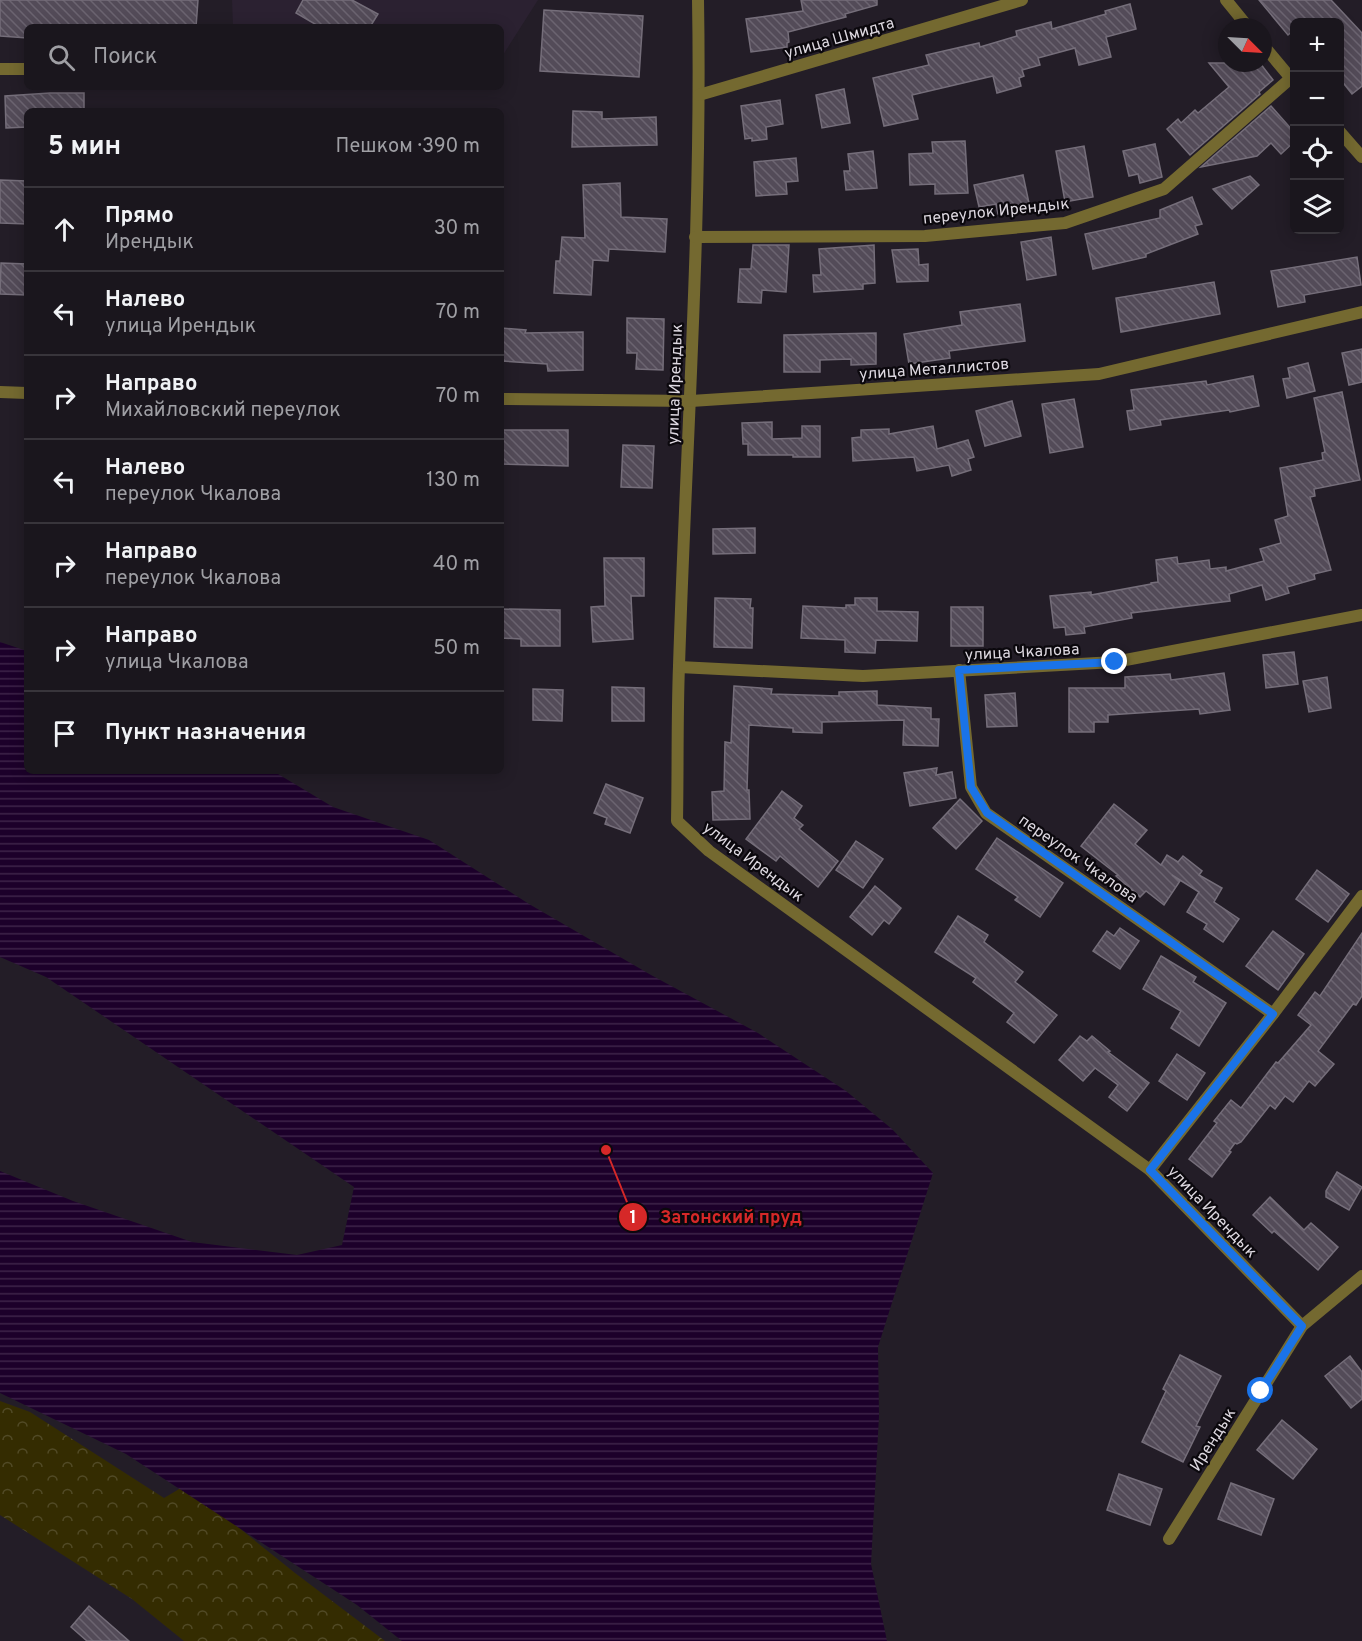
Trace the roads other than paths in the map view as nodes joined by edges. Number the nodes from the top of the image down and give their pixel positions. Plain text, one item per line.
1 (698, 0) edge
2 (1022, 0) edge
3 (1226, 0) edge
4 (1241, 18) edge
5 (1272, 56) edge
6 (0, 69) edge
7 (24, 69) edge
8 (1290, 76) edge
9 (1290, 83) edge
10 (699, 95) junction
11 (1344, 137) edge
12 (1362, 157) edge
13 (696, 237) junction
14 (1362, 312) edge
15 (0, 392) edge
16 (24, 393) edge
17 (504, 399) edge
18 (691, 401) junction
19 (1362, 615) edge
20 (679, 667) junction
21 (959, 670) junction
22 (1362, 896) edge
23 (1273, 1014) junction
24 (1150, 1170) junction
25 (1362, 1276) edge
26 (1302, 1326) junction
27 (1169, 1539) dead end

1 - 10 street, улица Ирендык
2 - 10 street, улица Шмидта
3 - 4 street
5 - 8 street
6 - 7 street
9 - 13 street, переулок Ирендык
10 - 13 street, улица Ирендык
11 - 12 street
13 - 18 street, улица Ирендык
14 - 18 street, улица Металлистов
15 - 16 street
17 - 18 street, улица Металлистов
18 - 20 street, улица Ирендык
19 - 21 street, улица Чкалова
20 - 21 street, улица Чкалова
20 - 24 street, улица Ирендык
21 - 23 street, переулок Чкалова
22 - 23 street
23 - 24 street
24 - 26 street, улица Ирендык
25 - 26 street
26 - 27 street, Ирендык

